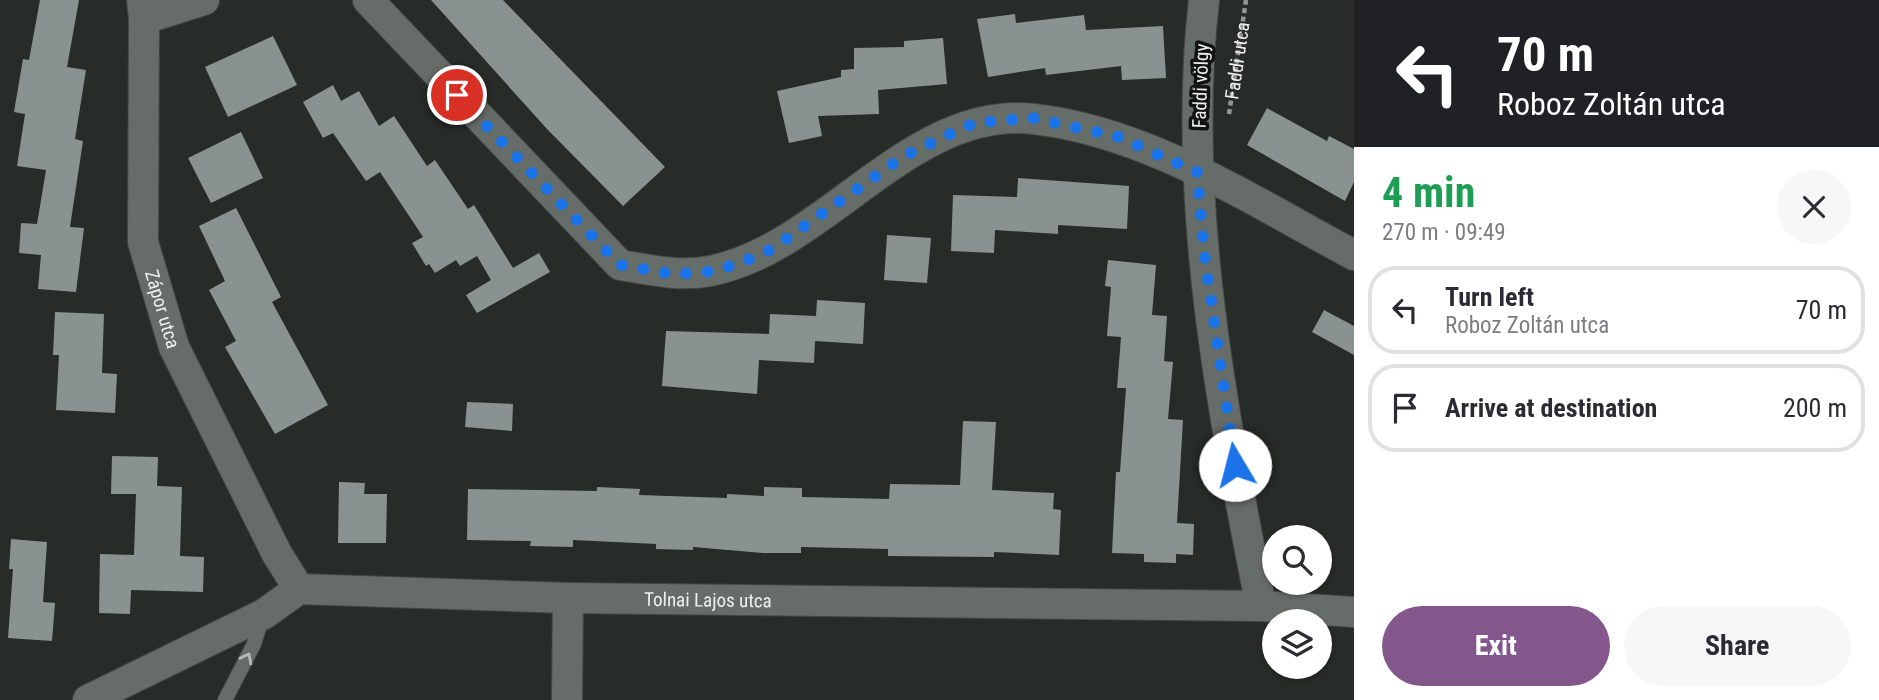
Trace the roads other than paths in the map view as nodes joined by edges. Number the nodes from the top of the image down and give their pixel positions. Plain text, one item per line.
1 (204, 0) edge
2 (368, 0) edge
3 (1204, 0) edge
4 (143, 9) edge
5 (1197, 172) junction
6 (1354, 255) edge
7 (299, 589) junction
8 (568, 598) junction
9 (1261, 606) junction
10 (1354, 612) edge
11 (264, 614) junction
12 (118, 693) edge
13 (88, 700) edge
14 (225, 700) edge
15 (567, 700) edge

1 - 4 street
2 - 5 street
3 - 5 street, Faddi völgy
4 - 7 street, Zápor utca
5 - 6 street
5 - 9 street
7 - 8 street, Tolnai Lajos utca
7 - 11 street
8 - 9 street, Tolnai Lajos utca
8 - 15 street
9 - 10 street, Tolnai Lajos utca
11 - 12 street
14 -> 11 lane
12 - 13 street

